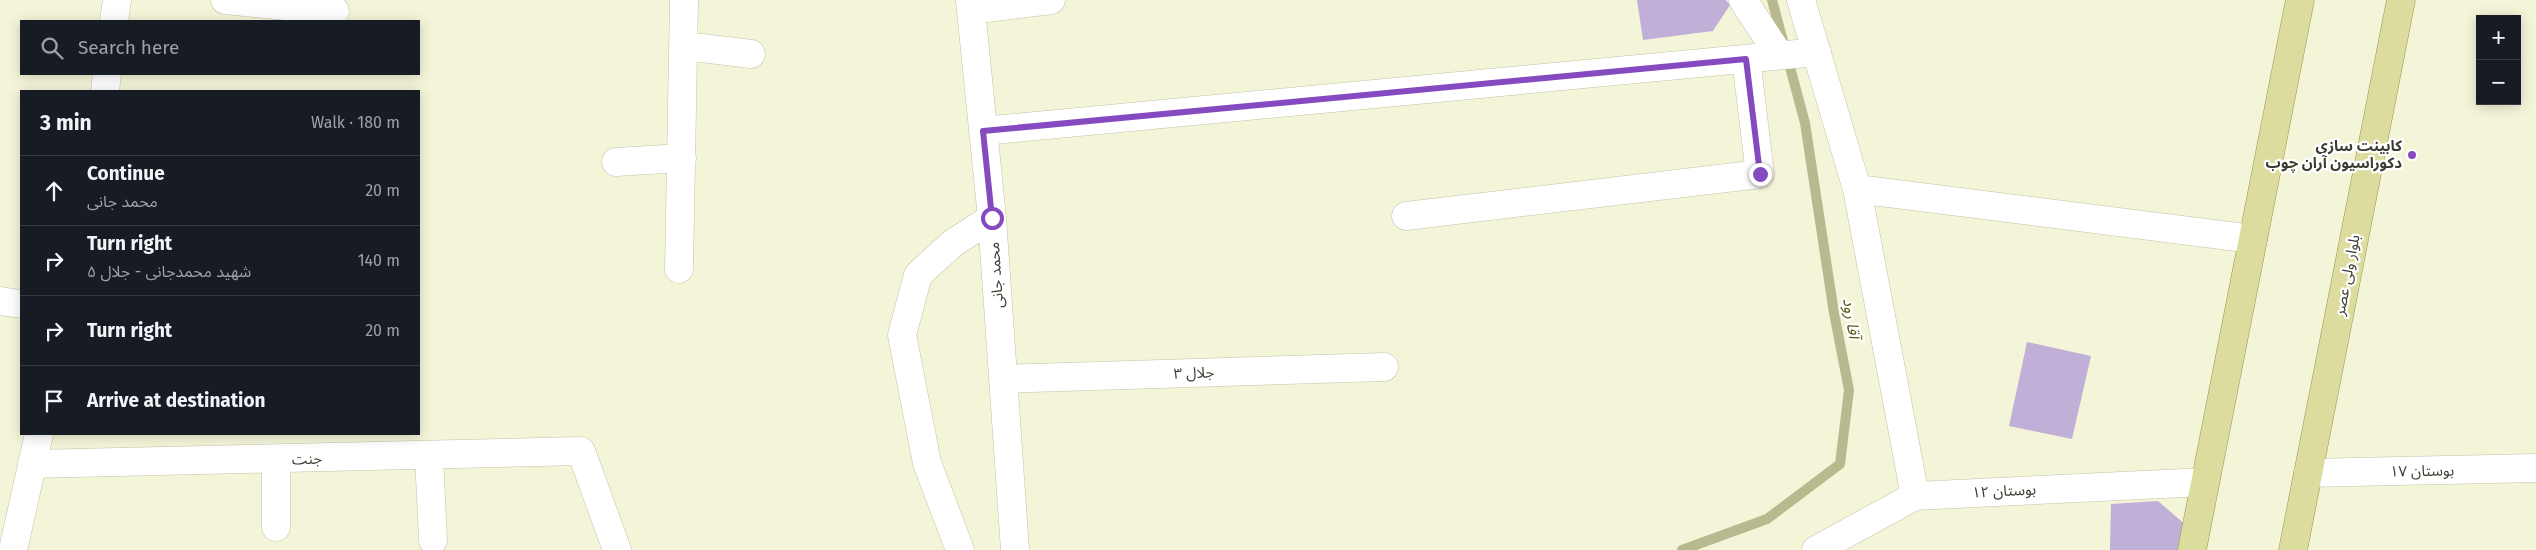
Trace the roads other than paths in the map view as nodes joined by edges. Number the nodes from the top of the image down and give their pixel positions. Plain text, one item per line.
1 (117, 0) edge
2 (225, 0) edge
3 (684, 0) edge
4 (1051, 0) edge
5 (1743, 0) edge
6 (1801, 0) edge
7 (2300, 0) edge
8 (2401, 0) edge
9 (970, 5) edge
10 (335, 11) dead end
11 (114, 20) edge
12 (685, 46) junction
13 (1817, 52) junction
14 (751, 54) dead end
15 (1779, 55) junction
16 (1746, 59) junction
17 (107, 75) edge
18 (105, 90) edge
19 (983, 131) junction
20 (682, 158) junction
21 (616, 162) dead end
22 (1857, 189) junction
23 (1406, 216) dead end
24 (992, 218) junction
25 (2253, 239) junction
26 (679, 269) dead end
27 (0, 301) edge
28 (20, 304) edge
29 (1384, 367) dead end
30 (1003, 379) junction
31 (39, 435) edge
32 (428, 455) junction
33 (276, 460) junction
34 (32, 464) junction
35 (2536, 468) edge
36 (2308, 473) junction
37 (2205, 482) junction
38 (1915, 496) junction
39 (276, 527) dead end
40 (10, 532) edge
41 (433, 540) dead end
42 (617, 550) edge
43 (960, 550) edge
44 (1015, 550) edge
45 (1816, 550) edge
46 (2192, 550) edge
47 (2293, 550) edge

1 - 11 street
2 - 10 street
3 - 12 street
4 - 9 street
5 - 15 street
6 - 13 street
7 - 25 main road
8 - 36 main road, بلوار ولی عصر
9 - 19 street, محمد جانی
12 - 14 street
12 - 20 street
13 - 15 street
13 - 22 street
15 - 16 street
16 - 19 street
16 - 23 street
17 - 18 street
19 - 24 street, محمد جانی
20 - 21 street
20 - 26 street
22 - 25 street
22 - 38 street
24 - 30 street, محمد جانی
24 - 43 street
25 - 37 main road
27 - 28 street
29 - 30 street, جلال ۳
30 - 44 street, محمد جانی
31 - 34 street
32 - 33 street, جنت
32 - 41 street
32 - 42 street, جنت
33 - 34 street, جنت
33 - 39 street
34 - 40 street
35 - 36 street, بوستان ۱۷
36 - 47 main road, بلوار ولی عصر
37 - 38 street, بوستان ۱۲
37 - 46 main road
38 - 45 street, بوستان ۱۲

